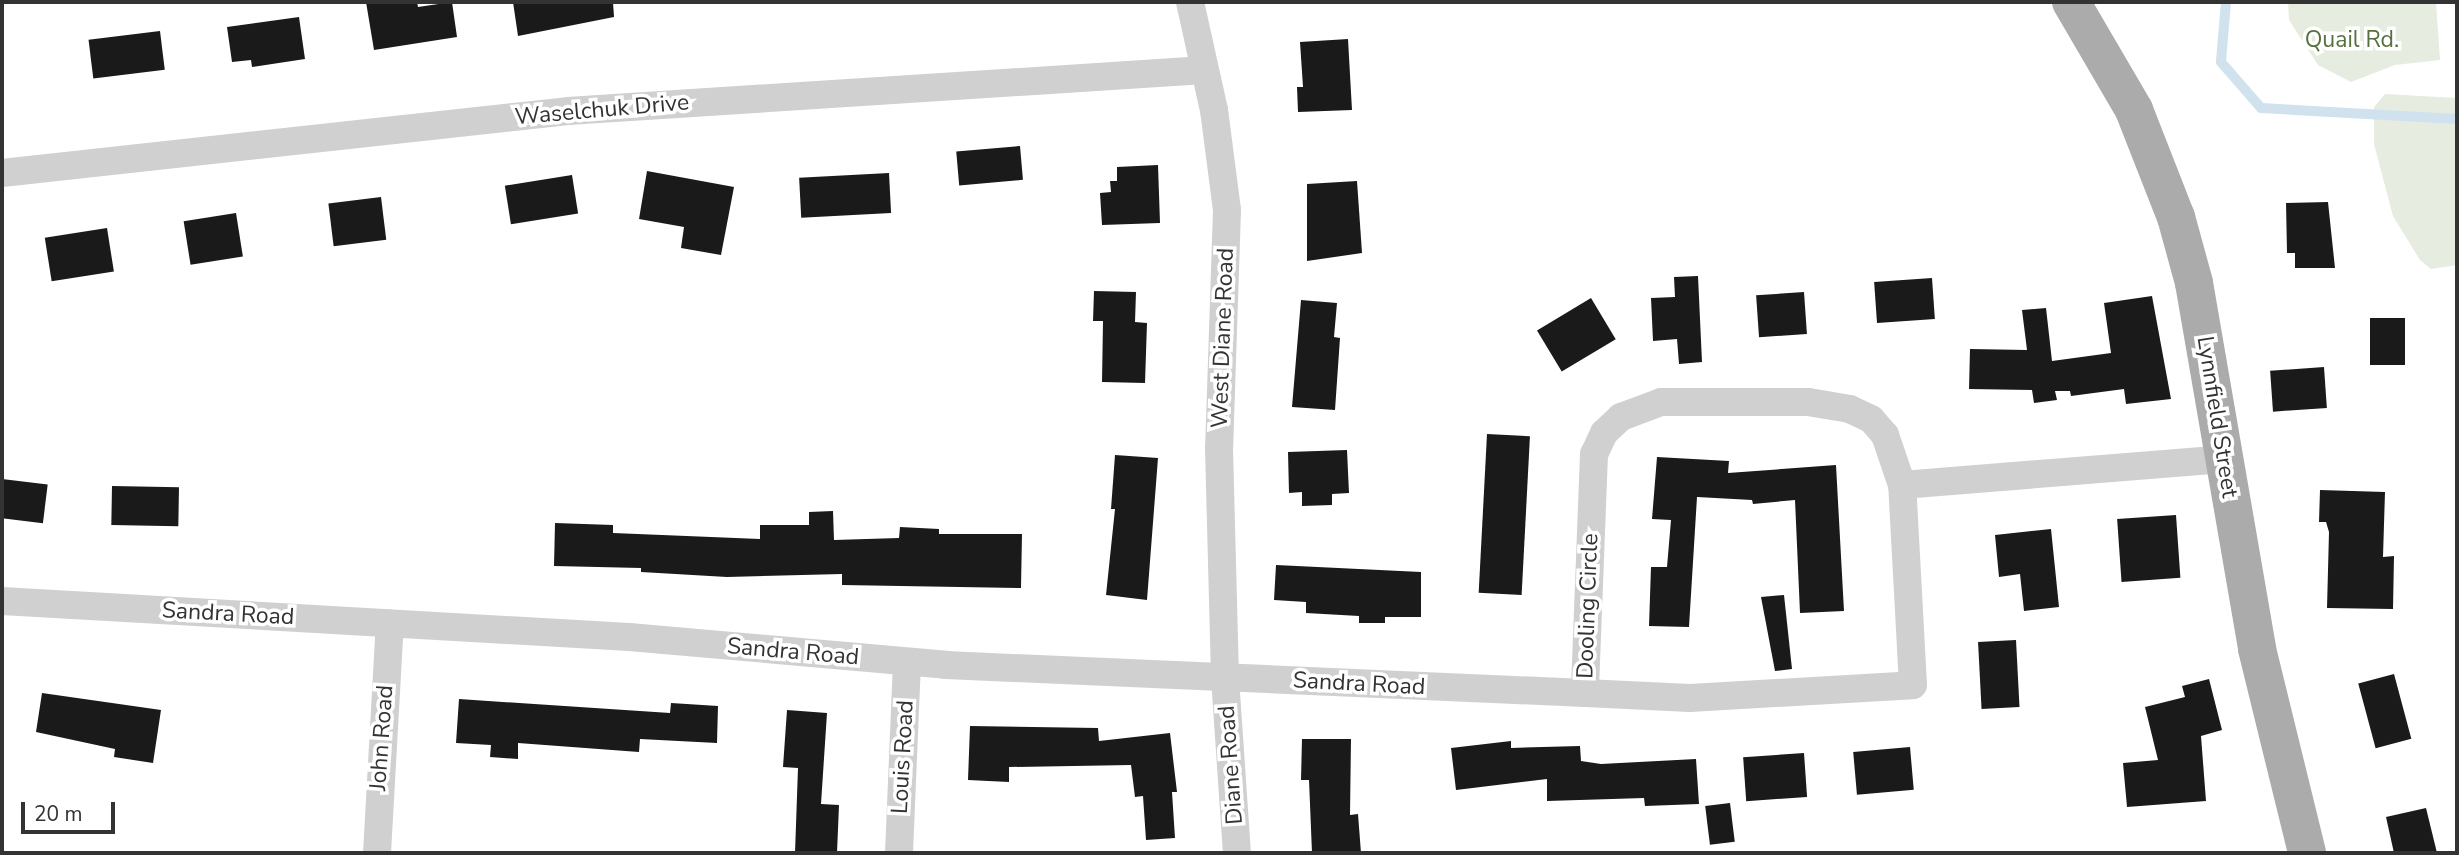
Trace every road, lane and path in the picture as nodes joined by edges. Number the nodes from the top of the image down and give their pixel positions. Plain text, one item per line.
1 (1190, 2) edge
2 (2071, 2) edge
3 (1205, 70) junction
4 (2, 173) edge
5 (2224, 459) junction
6 (1902, 485) junction
7 (2, 601) edge
8 (390, 623) junction
9 (907, 662) junction
10 (1225, 678) junction
11 (1585, 693) junction
12 (377, 853) edge
13 (899, 853) edge
14 (1237, 853) edge
15 (2307, 853) edge

1 - 3 street, West Diane Road
2 - 5 main road, Lynnfield Street
3 - 4 street, Waselchuk Drive
3 - 10 street, West Diane Road
5 - 6 street
5 - 15 main road, Lynnfield Street
6 - 11 street, Dooling Circle
6 - 11 street, Dooling Circle
7 - 8 street, Sandra Road
8 - 9 street, Sandra Road
8 - 12 street, John Road
9 - 10 street, Sandra Road
9 - 13 street, Louis Road
10 - 11 street, Sandra Road
10 - 14 street, Diane Road

